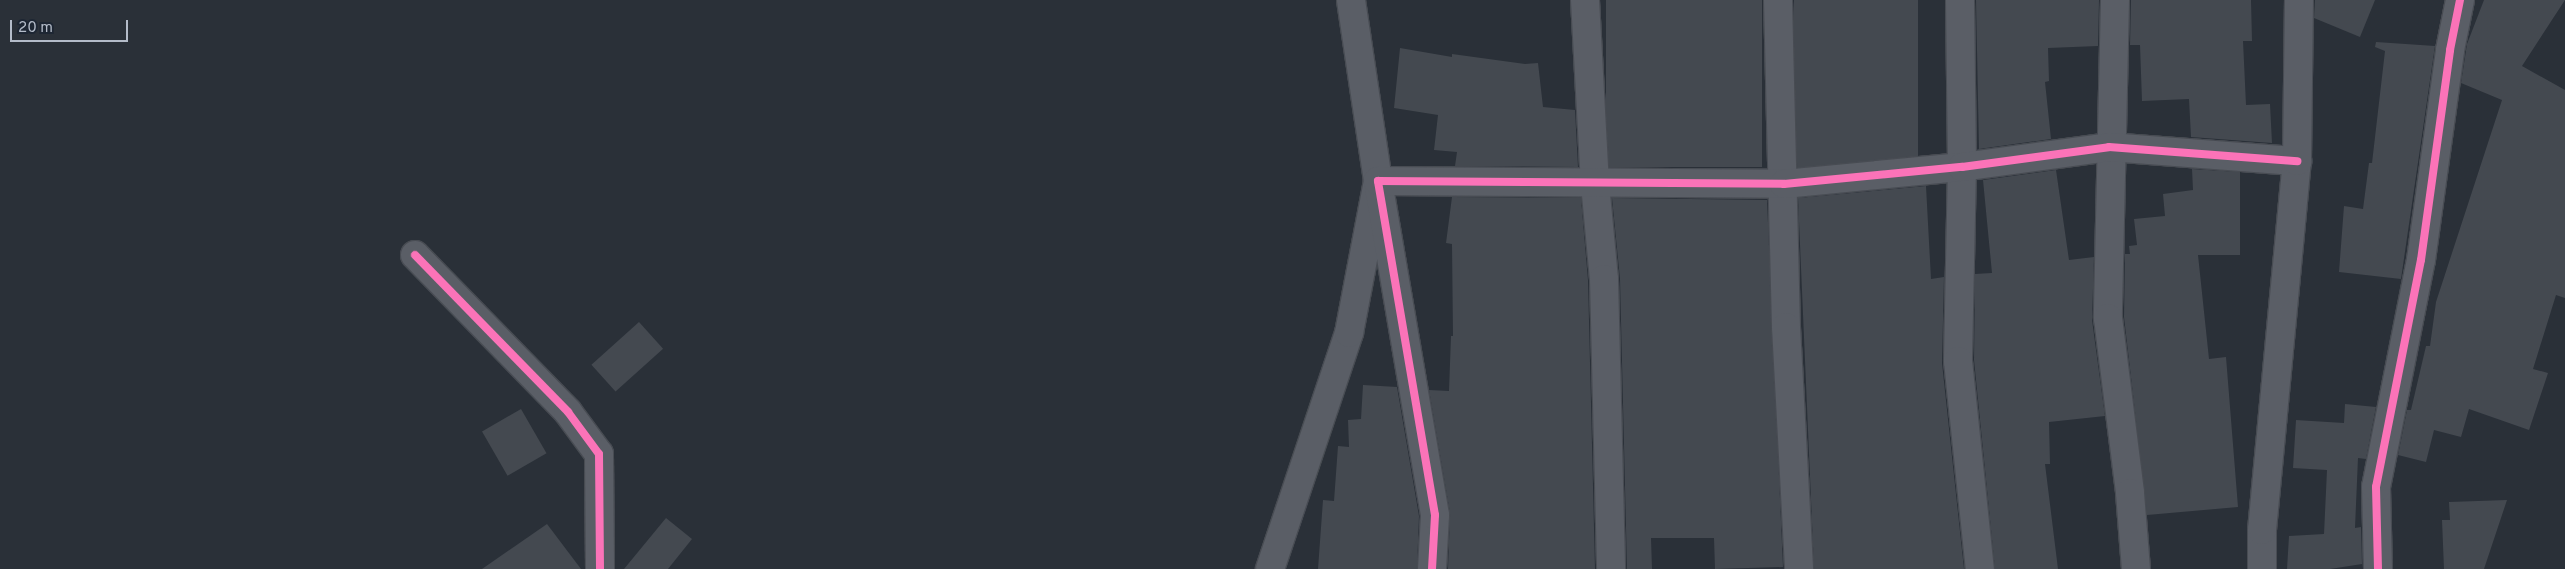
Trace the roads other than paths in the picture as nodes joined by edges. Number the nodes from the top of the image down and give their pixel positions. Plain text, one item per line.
1 (1351, 0) edge
2 (1585, 0) edge
3 (1778, 0) edge
4 (1960, 0) edge
5 (2115, 0) edge
6 (2299, 0) edge
7 (2460, 0) edge
8 (2109, 147) junction
9 (2298, 161) junction
10 (1962, 167) junction
11 (1378, 181) junction
12 (1595, 184) junction
13 (1784, 184) junction
14 (415, 255) dead end
15 (600, 569) edge
16 (1270, 569) edge
17 (1432, 569) edge
18 (1610, 569) edge
19 (1800, 569) edge
20 (1980, 569) edge
21 (2136, 569) edge
22 (2262, 569) edge
23 (2378, 569) edge

1 - 11 street
2 - 12 street
3 - 13 street
4 - 10 street
5 - 8 street
6 - 9 street
7 - 23 street
8 - 9 street
8 - 10 street
8 - 21 street
9 - 22 street
10 - 13 street
10 - 20 street
11 - 12 street
11 - 16 street
11 - 17 street
12 - 13 street
12 - 18 street
13 - 19 street
14 - 15 street

